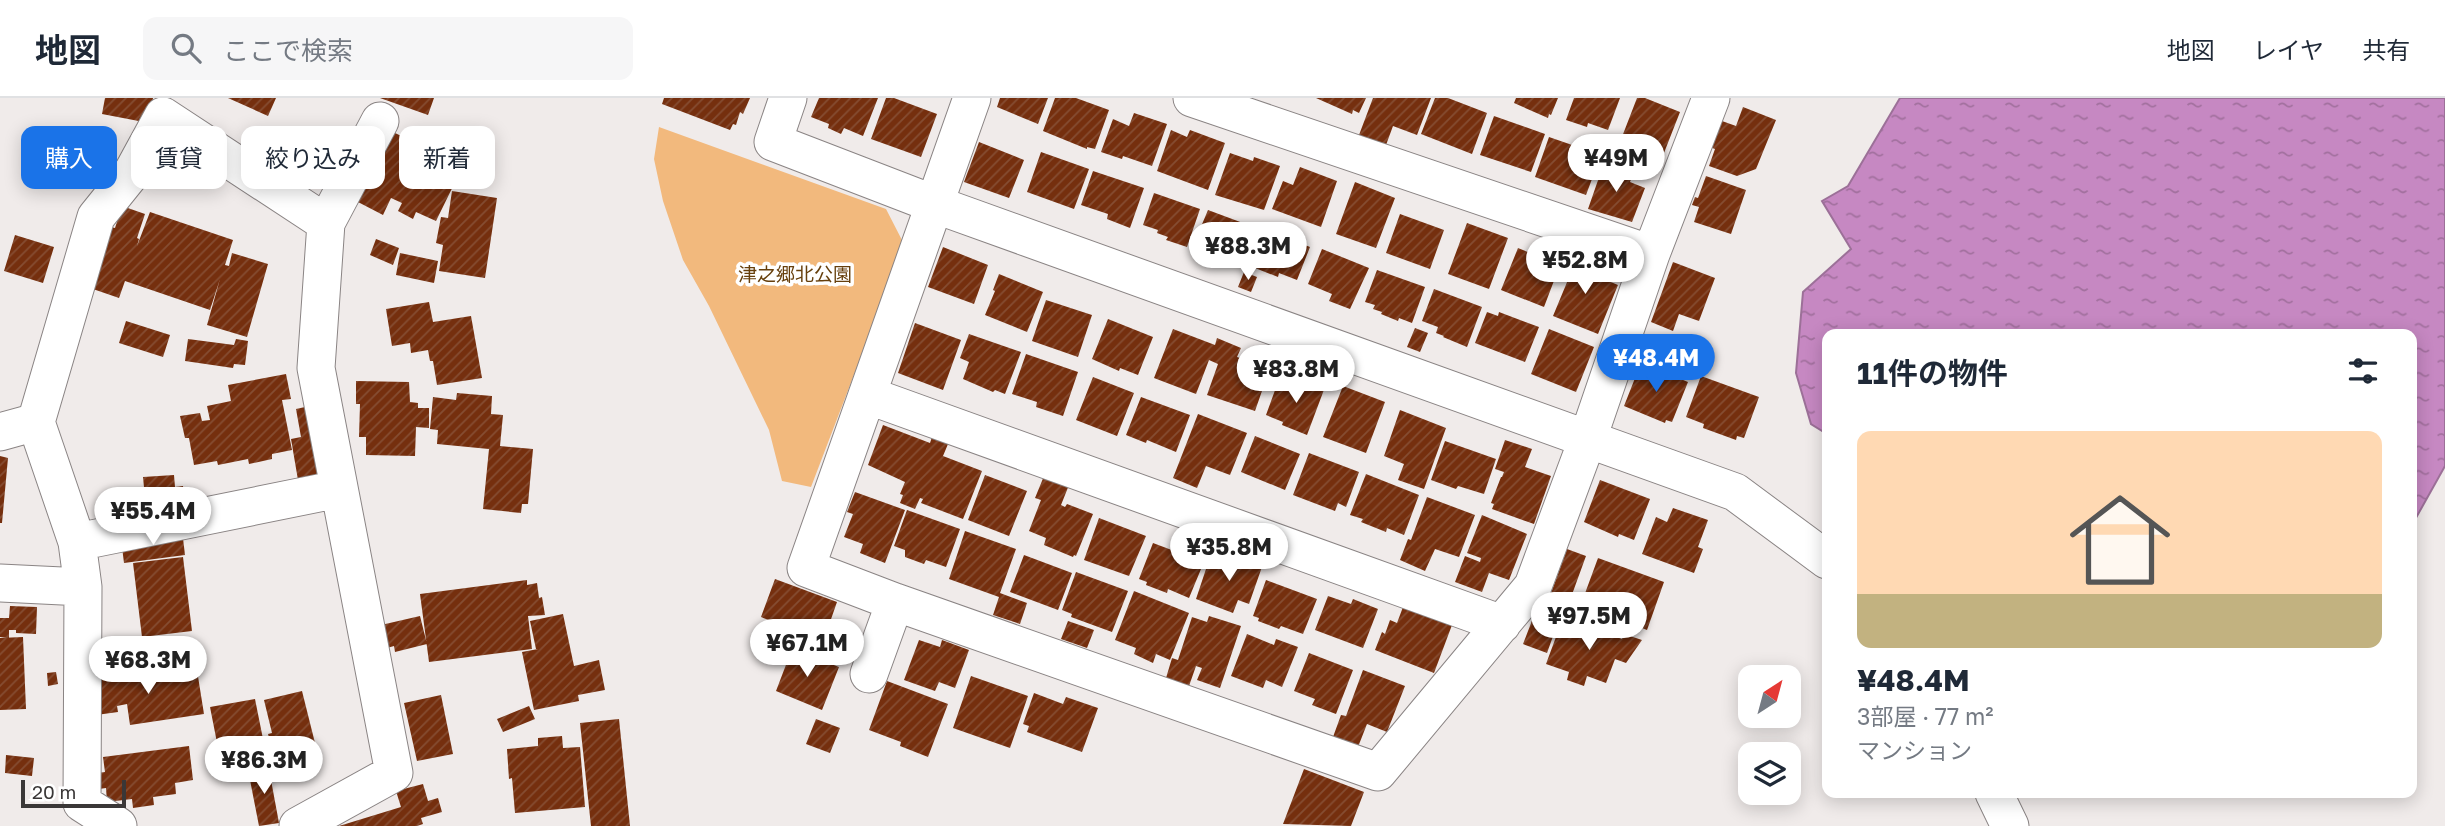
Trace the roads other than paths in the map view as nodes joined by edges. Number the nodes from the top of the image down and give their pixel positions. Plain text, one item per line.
1 (788, 98) edge
2 (972, 98) edge
3 (1192, 98) edge
4 (1711, 98) edge
5 (380, 121) dead end
6 (934, 204) junction
7 (326, 223) junction
8 (1651, 254) junction
9 (867, 395) junction
10 (36, 422) junction
11 (0, 432) edge
12 (1588, 438) junction
13 (339, 489) junction
14 (78, 542) junction
15 (1822, 556) edge
16 (0, 583) edge
17 (83, 587) junction
18 (895, 602) junction
19 (1502, 624) junction
20 (869, 674) dead end
21 (1996, 798) edge
22 (113, 825) edge
23 (298, 826) edge
24 (2010, 826) edge

1 - 6 street
2 - 6 street
3 - 8 street
4 - 8 street
5 - 7 street
6 - 9 street
6 - 12 street
7 - 10 street
7 - 13 street
8 - 12 street
9 - 18 street
9 - 19 street
10 - 11 street
10 - 14 street
12 - 15 street
12 - 19 street
13 - 14 street
13 - 23 street
14 - 17 street
16 - 17 street
17 - 22 street
18 - 19 street
18 - 20 street
21 - 24 street

